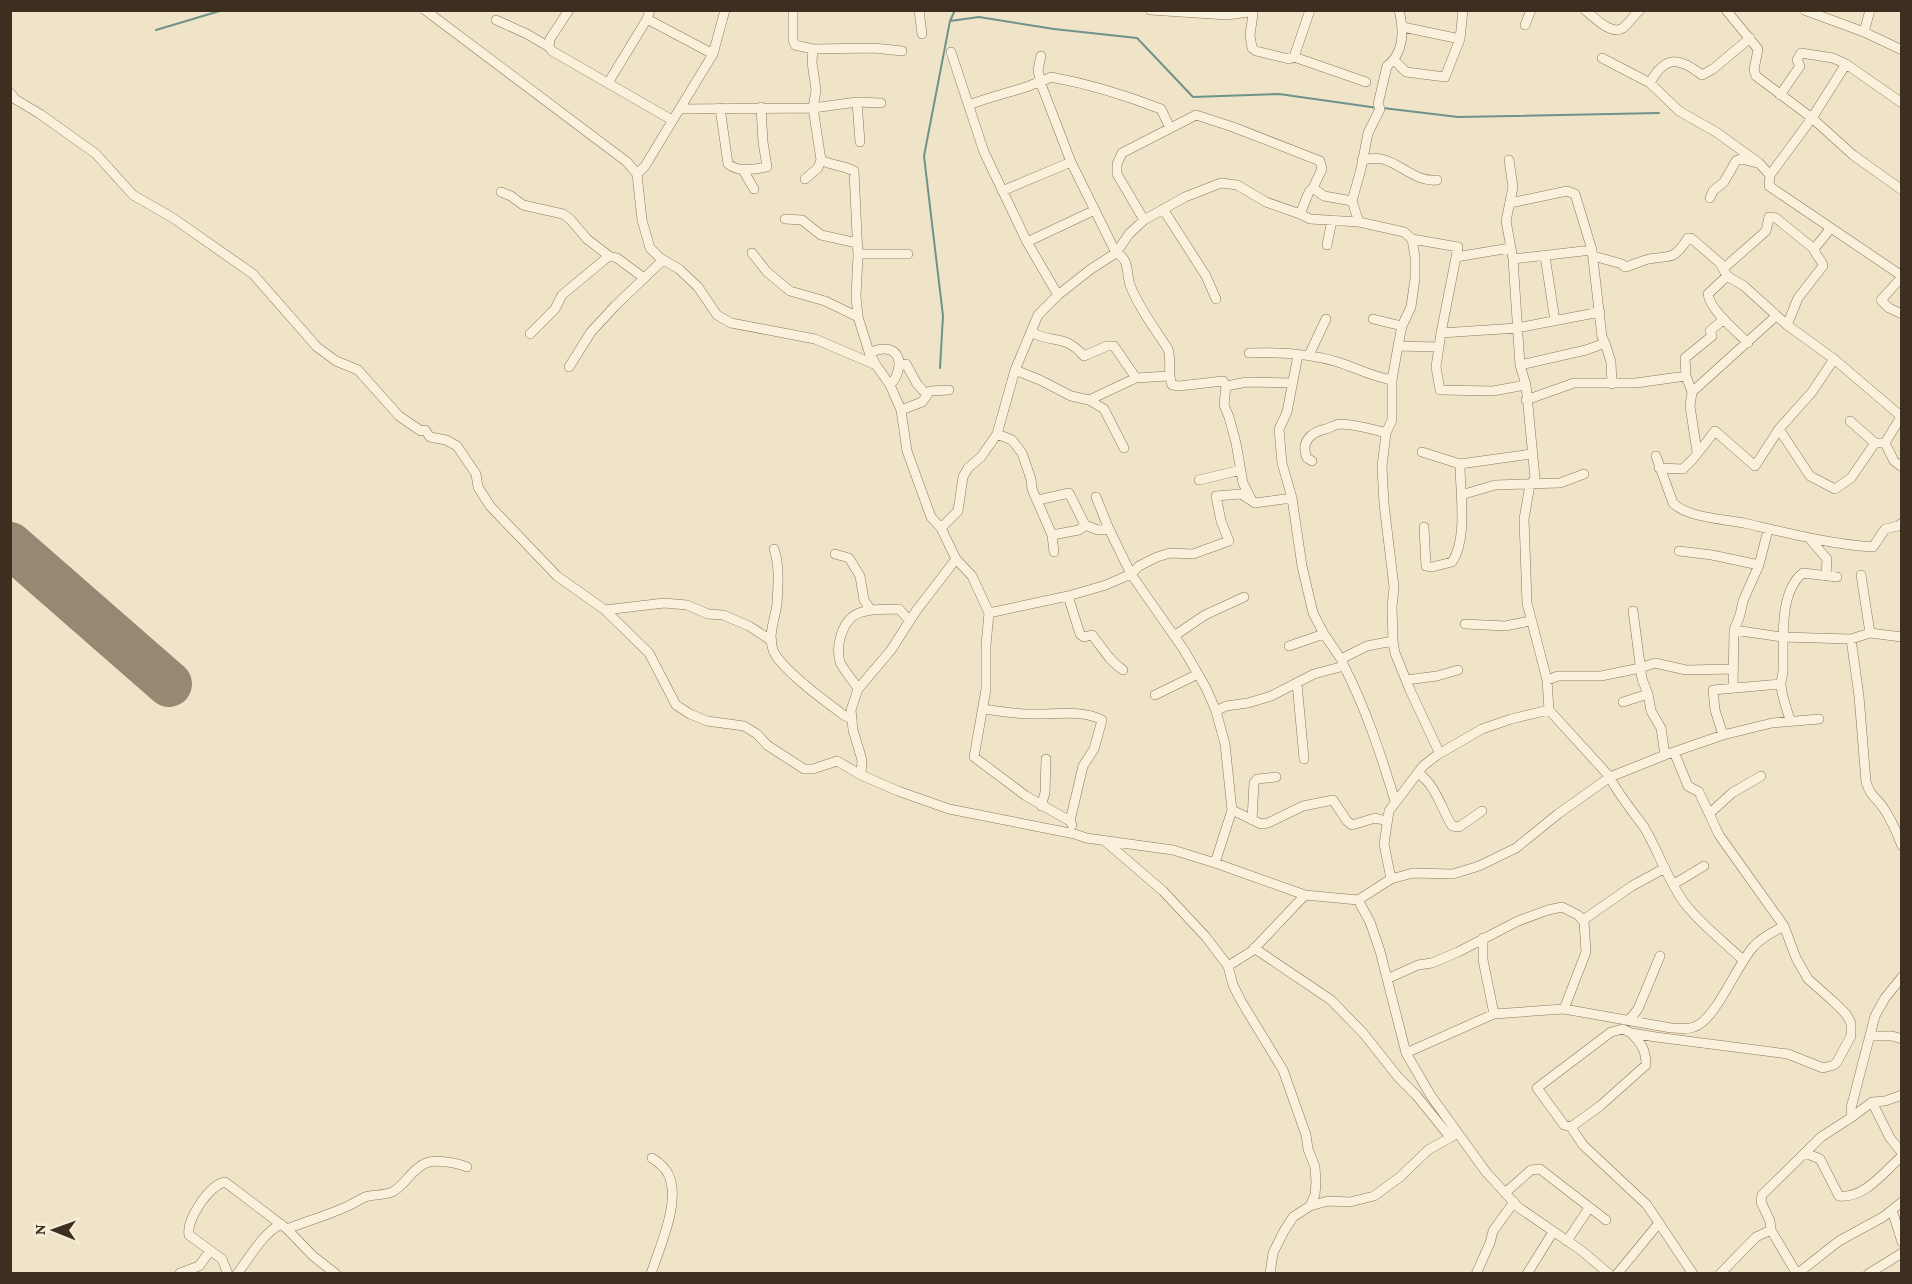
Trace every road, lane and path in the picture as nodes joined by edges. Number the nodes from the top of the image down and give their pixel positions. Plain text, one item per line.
1 (425, 10) edge
2 (569, 10) edge
3 (725, 10) edge
4 (793, 10) edge
5 (919, 10) edge
6 (1150, 10) edge
7 (1310, 10) edge
8 (1399, 10) edge
9 (1463, 10) edge
10 (1531, 10) edge
11 (1585, 10) edge
12 (1640, 10) edge
13 (1726, 10) edge
14 (1804, 10) edge
15 (1870, 11) edge
16 (649, 15) edge
17 (496, 20) dead end
18 (1525, 25) dead end
19 (1403, 27) junction
20 (1864, 32) junction
21 (922, 34) dead end
22 (1750, 38) junction
23 (1460, 39) junction
24 (549, 47) junction
25 (813, 49) junction
26 (1902, 50) edge
27 (902, 51) dead end
28 (951, 52) dead end
29 (713, 54) junction
30 (1041, 56) dead end
31 (1294, 57) junction
32 (1602, 58) dead end
33 (1394, 60) junction
34 (1846, 64) junction
35 (1366, 82) dead end
36 (608, 83) junction
37 (1650, 83) junction
38 (1041, 84) junction
39 (10, 93) edge
40 (1780, 95) junction
41 (857, 102) junction
42 (881, 103) dead end
43 (1902, 103) edge
44 (969, 105) junction
45 (761, 107) junction
46 (720, 108) junction
47 (813, 108) junction
48 (680, 109) junction
49 (1812, 118) junction
50 (672, 120) junction
51 (1170, 128) junction
52 (861, 142) dead end
53 (821, 160) junction
54 (1362, 160) junction
55 (1509, 160) dead end
56 (1071, 162) junction
57 (1759, 163) junction
58 (743, 170) junction
59 (637, 174) junction
60 (1770, 175) junction
61 (805, 179) dead end
62 (1437, 180) dead end
63 (1313, 188) junction
64 (754, 189) dead end
65 (1902, 190) edge
66 (1002, 191) junction
67 (501, 192) dead end
68 (1710, 198) dead end
69 (1352, 201) junction
70 (1510, 203) junction
71 (1163, 209) junction
72 (1095, 210) junction
73 (1300, 214) junction
74 (785, 219) dead end
75 (1144, 220) junction
76 (1332, 220) junction
77 (1359, 222) junction
78 (1830, 228) junction
79 (1412, 239) junction
80 (1027, 242) junction
81 (857, 243) junction
82 (1327, 245) dead end
83 (1510, 248) junction
84 (1814, 249) junction
85 (752, 253) dead end
86 (1116, 253) junction
87 (1592, 253) junction
88 (858, 254) junction
89 (908, 254) dead end
90 (609, 256) junction
91 (1545, 256) junction
92 (1456, 257) junction
93 (1513, 259) junction
94 (663, 260) junction
95 (1725, 273) junction
96 (1902, 276) edge
97 (644, 278) junction
98 (1058, 295) junction
99 (1216, 299) dead end
100 (1600, 312) junction
101 (1902, 314) edge
102 (1776, 316) junction
103 (858, 317) junction
104 (1326, 319) dead end
105 (1373, 319) dead end
106 (1724, 320) junction
107 (1556, 321) junction
108 (1787, 325) junction
109 (1402, 326) junction
110 (1517, 328) junction
111 (1031, 332) junction
112 (1441, 333) junction
113 (530, 334) dead end
114 (1605, 343) junction
115 (1748, 343) junction
116 (1398, 346) junction
117 (1439, 347) junction
118 (869, 352) junction
119 (1249, 353) dead end
120 (1298, 355) junction
121 (1309, 355) junction
122 (1834, 359) junction
123 (876, 365) junction
124 (1520, 365) junction
125 (900, 366) junction
126 (569, 367) dead end
127 (1015, 370) junction
128 (1168, 376) junction
129 (1686, 376) junction
130 (1136, 378) junction
131 (1392, 380) junction
132 (1292, 383) junction
133 (1612, 384) junction
134 (890, 385) junction
135 (1526, 385) junction
136 (1226, 386) junction
137 (949, 390) dead end
138 (1692, 392) junction
139 (927, 395) junction
140 (1089, 400) junction
141 (1526, 400) junction
142 (901, 410) junction
143 (1901, 416) edge
144 (1850, 422) dead end
145 (1779, 429) junction
146 (1386, 433) junction
147 (997, 434) junction
148 (1880, 443) junction
149 (1124, 448) dead end
150 (1422, 452) dead end
151 (1697, 452) junction
152 (1531, 454) junction
153 (1656, 456) dead end
154 (1312, 461) dead end
155 (1460, 464) junction
156 (1902, 467) edge
157 (1659, 468) junction
158 (1241, 470) junction
159 (1584, 474) dead end
160 (1200, 480) dead end
161 (1530, 485) junction
162 (1461, 495) junction
163 (1096, 497) dead end
164 (1292, 498) junction
165 (1038, 500) junction
166 (1255, 502) junction
167 (1085, 525) junction
168 (1900, 526) edge
169 (1424, 527) dead end
170 (941, 528) junction
171 (1109, 529) junction
172 (1768, 530) junction
173 (1052, 535) junction
174 (1809, 538) junction
175 (774, 549) dead end
176 (1679, 551) dead end
177 (1054, 552) dead end
178 (834, 554) dead end
179 (956, 559) junction
180 (1759, 565) junction
181 (1131, 574) junction
182 (1861, 574) dead end
183 (1826, 576) junction
184 (1837, 577) dead end
185 (1068, 596) junction
186 (1244, 597) dead end
187 (605, 610) junction
188 (871, 610) junction
189 (1633, 610) dead end
190 (989, 613) junction
191 (909, 620) junction
192 (1530, 621) junction
193 (1465, 624) dead end
194 (1734, 630) junction
195 (1870, 633) junction
196 (1324, 634) junction
197 (1174, 636) junction
198 (1782, 637) junction
199 (1902, 637) edge
200 (1851, 639) junction
201 (772, 641) junction
202 (1393, 641) junction
203 (1289, 646) dead end
204 (1342, 662) junction
205 (1640, 668) junction
206 (1732, 669) junction
207 (1123, 670) dead end
208 (1458, 670) dead end
209 (1198, 674) junction
210 (1407, 680) junction
211 (1547, 680) junction
212 (1297, 683) junction
213 (1781, 684) junction
214 (1733, 688) junction
215 (858, 689) junction
216 (1648, 694) junction
217 (1155, 695) dead end
218 (1623, 702) dead end
219 (983, 710) junction
220 (1549, 710) junction
221 (1216, 711) junction
222 (852, 719) junction
223 (1819, 719) dead end
224 (1790, 720) junction
225 (1723, 735) junction
226 (1669, 754) junction
227 (1437, 755) junction
228 (1046, 759) dead end
229 (1304, 759) dead end
230 (1418, 773) junction
231 (861, 775) junction
232 (1761, 776) dead end
233 (1276, 777) dead end
234 (1610, 777) junction
235 (1395, 801) junction
236 (1041, 806) junction
237 (1232, 810) junction
238 (1482, 811) dead end
239 (1709, 814) junction
240 (1070, 820) junction
241 (1252, 820) junction
242 (1387, 821) junction
243 (1075, 834) junction
244 (1106, 842) junction
245 (1902, 846) edge
246 (1215, 862) junction
247 (1704, 866) dead end
248 (1665, 868) junction
249 (1391, 879) junction
250 (1674, 884) junction
251 (1305, 895) junction
252 (1358, 900) junction
253 (1584, 922) junction
254 (1784, 926) junction
255 (1483, 938) junction
256 (1254, 948) junction
257 (1660, 956) dead end
258 (1743, 960) junction
259 (1228, 966) junction
260 (1902, 977) edge
261 (1386, 979) junction
262 (1564, 1009) junction
263 (1494, 1014) junction
264 (1629, 1020) junction
265 (1631, 1033) junction
266 (1871, 1036) junction
267 (1902, 1039) edge
268 (1406, 1053) junction
269 (1902, 1095) edge
270 (1872, 1102) junction
271 (1852, 1118) junction
272 (1571, 1126) junction
273 (1454, 1135) junction
274 (1805, 1153) junction
275 (1902, 1155) edge
276 (652, 1158) dead end
277 (467, 1167) dead end
278 (1505, 1193) junction
279 (1514, 1202) junction
280 (1902, 1202) edge
281 (1310, 1206) junction
282 (1589, 1208) junction
283 (1892, 1210) junction
284 (1606, 1220) dead end
285 (1659, 1223) junction
286 (284, 1226) junction
287 (1771, 1230) junction
288 (1553, 1232) junction
289 (1567, 1241) junction
290 (1902, 1242) edge
291 (210, 1251) junction
292 (1902, 1253) edge
293 (180, 1273) edge
294 (334, 1273) edge
295 (228, 1274) edge
296 (237, 1274) edge
297 (651, 1274) edge
298 (1270, 1274) edge
299 (1476, 1274) edge
300 (1527, 1274) edge
301 (1609, 1274) edge
302 (1617, 1274) edge
303 (1693, 1274) edge
304 (1720, 1274) edge
305 (1868, 1274) edge

1 - 59 street
2 - 24 street
3 - 29 street
4 - 25 street
5 - 21 street
6 - 31 street
7 - 31 street
8 - 19 street
9 - 23 street
10 - 18 street
11 - 12 street
13 - 22 street
14 - 20 street
15 - 20 street
16 - 29 street
16 - 36 street
17 - 24 street
19 - 23 street
19 - 33 street
20 - 26 street
22 - 37 street
22 - 40 street
23 - 33 street
24 - 36 street
25 - 27 street
25 - 47 street
28 - 44 street
29 - 48 street
30 - 38 street
31 - 35 street
32 - 37 street
33 - 54 street
34 - 40 street
34 - 43 street
34 - 49 street
36 - 50 street
37 - 57 street
38 - 44 street
38 - 51 street
38 - 56 street
39 - 187 street
40 - 49 street
41 - 42 street
41 - 47 street
41 - 52 street
44 - 66 street
45 - 46 street
45 - 47 street
45 - 58 street
46 - 48 street
46 - 58 street
47 - 53 street
48 - 50 street
49 - 60 street
49 - 65 street
50 - 59 street
51 - 63 street
51 - 75 street
53 - 61 street
53 - 81 street
54 - 62 street
54 - 69 street
55 - 70 street
56 - 66 street
56 - 72 street
57 - 60 street
57 - 68 street
58 - 64 street
59 - 94 street
60 - 78 street
63 - 69 street
63 - 73 street
66 - 80 street
67 - 90 street
69 - 77 street
70 - 83 street
70 - 87 street
71 - 73 street
71 - 75 street
71 - 99 street
72 - 80 street
72 - 86 street
73 - 76 street
74 - 81 street
75 - 86 street
76 - 77 street
76 - 82 street
77 - 79 street
78 - 84 street
78 - 96 street
79 - 92 street
79 - 109 street
80 - 98 street
81 - 88 street
83 - 92 street
83 - 93 street
84 - 95 street
84 - 108 street
85 - 103 street
86 - 98 street
86 - 128 street
87 - 91 street
87 - 95 street
87 - 100 street
88 - 89 street
88 - 103 street
90 - 97 street
90 - 113 street
91 - 93 street
91 - 107 street
92 - 112 street
93 - 110 street
94 - 97 street
94 - 123 street
95 - 102 street
95 - 106 street
96 - 101 street
97 - 126 street
98 - 111 street
100 - 107 street
100 - 114 street
102 - 108 street
102 - 115 street
103 - 118 street
104 - 121 street
105 - 109 street
106 - 115 street
106 - 129 street
107 - 110 street
108 - 122 street
109 - 116 street
110 - 112 street
110 - 124 street
111 - 127 street
111 - 130 street
112 - 117 street
114 - 124 street
114 - 133 street
115 - 138 street
116 - 117 street
116 - 131 street
117 - 135 street
118 - 123 street
118 - 125 street
119 - 120 street
120 - 121 street
120 - 132 street
121 - 131 street
122 - 143 street
122 - 145 street
123 - 134 street
124 - 135 street
125 - 134 street
125 - 139 street
127 - 140 street
127 - 147 street
128 - 130 street
128 - 136 street
129 - 133 street
129 - 138 street
130 - 140 street
131 - 146 street
132 - 136 street
132 - 164 street
133 - 141 street
134 - 142 street
135 - 141 street
136 - 158 street
137 - 139 street
138 - 151 street
139 - 142 street
140 - 149 street
141 - 152 street
142 - 170 street
143 - 148 street
144 - 148 street
145 - 148 street
145 - 151 street
146 - 154 street
146 - 202 street
147 - 165 street
147 - 170 street
148 - 156 street
150 - 155 street
151 - 157 street
152 - 155 street
152 - 161 street
153 - 157 street
155 - 162 street
157 - 172 street
158 - 160 street
158 - 166 street
159 - 161 street
161 - 162 street
161 - 192 street
162 - 169 street
163 - 171 street
164 - 166 street
164 - 196 street
165 - 167 street
165 - 173 street
166 - 181 street
167 - 171 street
167 - 173 street
168 - 174 street
170 - 179 street
171 - 181 street
172 - 174 street
172 - 180 street
173 - 177 street
174 - 183 street
175 - 201 street
176 - 180 street
178 - 188 street
179 - 190 street
179 - 191 street
180 - 194 street
181 - 185 street
181 - 197 street
182 - 195 street
183 - 184 street
183 - 198 street
185 - 190 street
185 - 207 street
186 - 197 street
187 - 201 street
187 - 231 street
188 - 191 street
188 - 215 street
189 - 205 street
190 - 219 street
191 - 215 street
192 - 193 street
192 - 211 street
194 - 198 street
194 - 206 street
195 - 199 street
195 - 200 street
196 - 203 street
196 - 204 street
197 - 209 street
198 - 200 street
198 - 213 street
200 - 245 street
201 - 222 street
202 - 204 street
202 - 210 street
204 - 212 street
204 - 235 street
205 - 206 street
205 - 211 street
205 - 216 street
206 - 214 street
208 - 210 street
209 - 217 street
209 - 221 street
210 - 227 street
211 - 220 street
212 - 221 street
212 - 229 street
213 - 214 street
213 - 224 street
214 - 225 street
215 - 222 street
216 - 218 street
216 - 226 street
219 - 236 street
219 - 240 street
220 - 227 street
220 - 234 street
221 - 237 street
222 - 231 street
223 - 224 street
224 - 225 street
225 - 226 street
226 - 234 street
226 - 239 street
227 - 230 street
228 - 236 street
230 - 235 street
230 - 238 street
231 - 243 street
232 - 239 street
233 - 241 street
234 - 248 street
234 - 249 street
235 - 242 street
236 - 240 street
237 - 241 street
237 - 246 street
239 - 254 street
240 - 243 street
241 - 242 street
242 - 249 street
243 - 244 street
244 - 246 street
244 - 259 street
246 - 251 street
247 - 250 street
248 - 250 street
248 - 253 street
249 - 252 street
250 - 258 street
251 - 252 street
251 - 256 street
252 - 261 street
253 - 255 street
253 - 262 street
254 - 258 street
254 - 265 street
255 - 261 street
255 - 263 street
256 - 259 street
256 - 273 street
257 - 264 street
258 - 264 street
259 - 281 street
260 - 266 street
261 - 268 street
262 - 263 street
262 - 264 street
263 - 268 street
265 - 272 street
265 - 272 street
266 - 267 street
266 - 271 street
268 - 273 street
269 - 270 street
270 - 271 street
270 - 275 street
271 - 274 street
272 - 285 street
273 - 278 street
273 - 281 street
274 - 275 street
274 - 287 street
276 - 297 street
277 - 286 street
278 - 279 street
278 - 282 street
279 - 288 street
279 - 299 street
280 - 283 street
281 - 298 street
282 - 284 street
282 - 289 street
283 - 287 street
283 - 290 street
285 - 302 street
285 - 303 street
286 - 291 street
286 - 294 street
286 - 296 street
287 - 304 street
288 - 289 street
288 - 300 street
289 - 301 street
291 - 293 street
291 - 295 street
292 - 305 street

